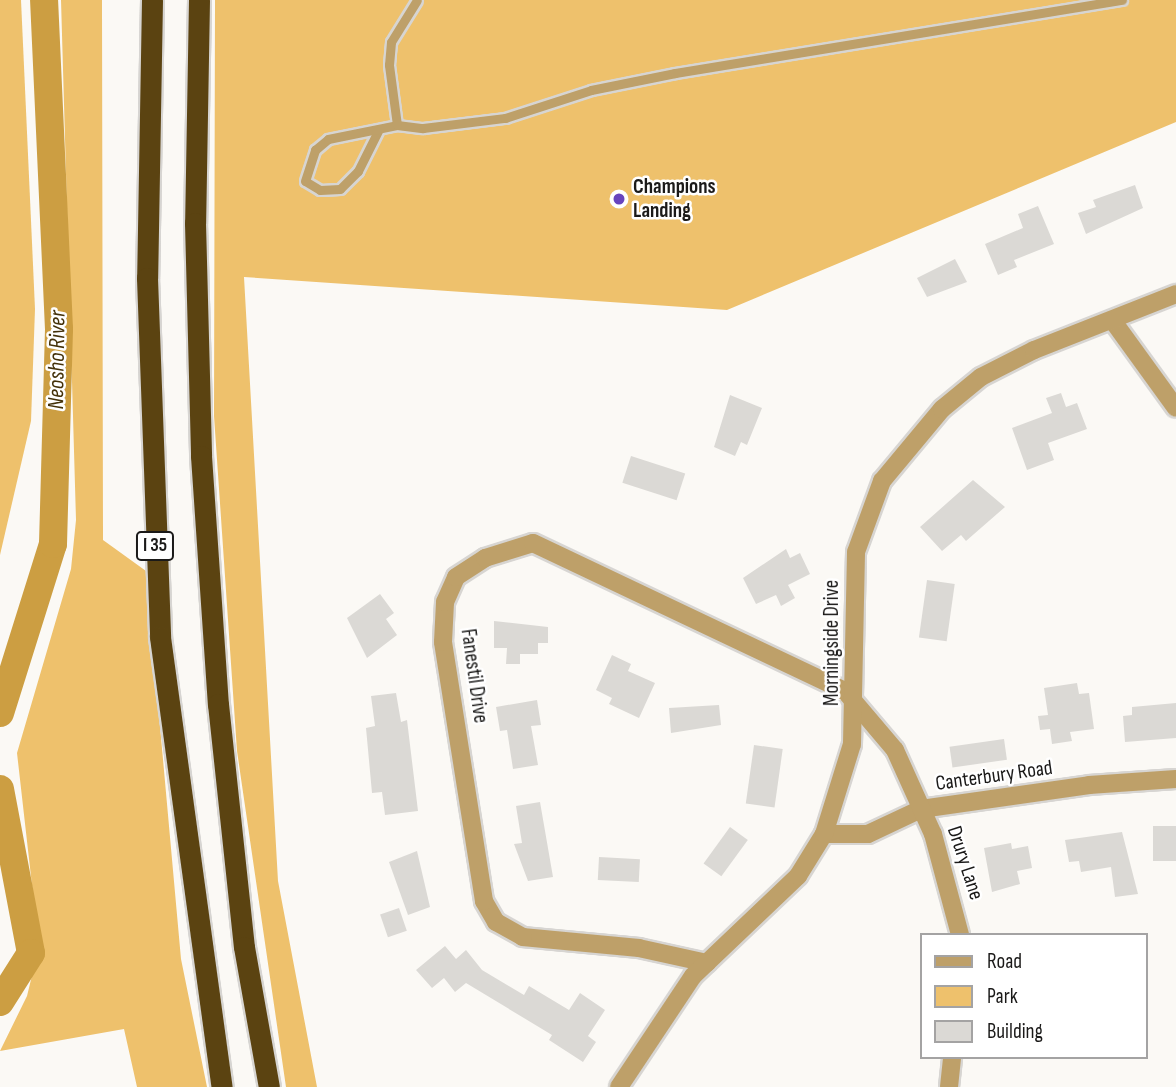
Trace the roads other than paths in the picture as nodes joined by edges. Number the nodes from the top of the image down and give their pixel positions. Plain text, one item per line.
1 (152, 0) edge
2 (198, 0) edge
3 (417, 0) edge
4 (1122, 0) edge
5 (397, 125) junction
6 (378, 131) junction
7 (1176, 293) edge
8 (1113, 321) junction
9 (1176, 408) edge
10 (855, 701) junction
11 (1176, 779) edge
12 (922, 809) junction
13 (824, 834) junction
14 (959, 933) edge
15 (707, 963) junction
16 (952, 1059) edge
17 (222, 1087) edge
18 (269, 1087) edge
19 (619, 1087) edge
20 (949, 1087) edge

1 - 17 highway, I 35
2 - 18 highway
3 - 5 lane
4 - 5 lane
5 - 6 lane
6 - 6 lane
7 - 8 street, Morningside Drive
8 - 9 street
8 - 10 street, Morningside Drive
10 - 12 street, Drury Lane
10 - 13 street, Morningside Drive
10 - 15 street, Fanestil Drive
11 - 12 street, Canterbury Road
12 - 13 street, Canterbury Road
12 - 14 street, Drury Lane
13 - 15 street, Morningside Drive
15 - 19 street, Morningside Drive
16 - 20 street

